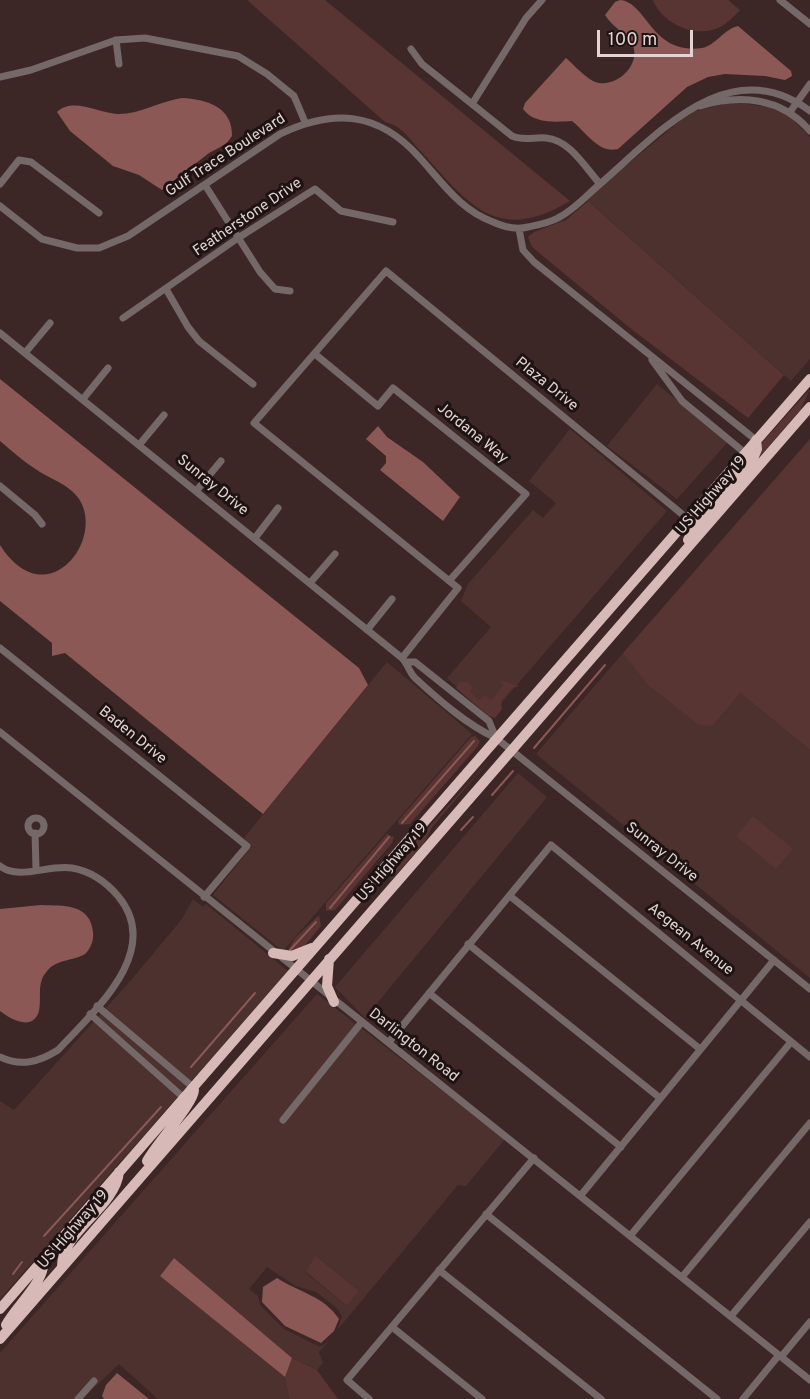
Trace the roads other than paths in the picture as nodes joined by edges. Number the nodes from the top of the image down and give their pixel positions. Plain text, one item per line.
1 (542, 0) edge
2 (780, 0) edge
3 (810, 24) edge
4 (116, 40) junction
5 (411, 49) dead end
6 (118, 64) dead end
7 (0, 77) edge
8 (810, 84) edge
9 (796, 101) junction
10 (472, 104) junction
11 (694, 107) junction
12 (810, 111) edge
13 (790, 112) junction
14 (305, 122) junction
15 (810, 131) edge
16 (0, 184) edge
17 (600, 184) junction
18 (205, 185) junction
19 (0, 206) edge
20 (99, 213) dead end
21 (393, 222) dead end
22 (519, 229) junction
23 (238, 238) junction
24 (166, 290) junction
25 (290, 291) dead end
26 (123, 318) dead end
27 (50, 323) dead end
28 (0, 333) edge
29 (25, 353) junction
30 (315, 354) junction
31 (649, 355) junction
32 (108, 368) dead end
33 (810, 379) edge
34 (253, 384) dead end
35 (83, 399) junction
36 (810, 407) edge
37 (164, 415) dead end
38 (756, 440) junction
39 (139, 445) junction
40 (745, 453) junction
41 (221, 461) dead end
42 (0, 486) edge
43 (196, 490) junction
44 (279, 508) dead end
45 (688, 519) junction
46 (42, 524) dead end
47 (255, 538) junction
48 (334, 554) dead end
49 (682, 554) junction
50 (449, 580) junction
51 (310, 583) junction
52 (392, 599) dead end
53 (367, 630) junction
54 (0, 648) edge
55 (404, 660) junction
56 (0, 732) edge
57 (496, 738) junction
58 (511, 751) junction
59 (35, 833) dead end
60 (0, 866) edge
61 (36, 869) junction
62 (510, 896) junction
63 (204, 897) junction
64 (317, 945) junction
65 (468, 945) junction
66 (273, 953) junction
67 (329, 959) junction
68 (774, 960) junction
69 (294, 971) junction
70 (309, 983) junction
71 (810, 989) edge
72 (429, 993) junction
73 (741, 1000) junction
74 (334, 1002) junction
75 (97, 1005) junction
76 (90, 1014) junction
77 (110, 1016) junction
78 (361, 1023) junction
79 (102, 1025) junction
80 (389, 1042) junction
81 (791, 1042) junction
82 (700, 1049) junction
83 (0, 1057) edge
84 (810, 1058) edge
85 (194, 1088) junction
86 (184, 1098) junction
87 (660, 1098) junction
88 (283, 1120) dead end
89 (810, 1123) edge
90 (621, 1147) junction
91 (534, 1158) junction
92 (119, 1172) junction
93 (135, 1182) junction
94 (581, 1196) junction
95 (486, 1214) junction
96 (810, 1222) edge
97 (630, 1236) junction
98 (43, 1260) junction
99 (62, 1267) junction
100 (439, 1270) junction
101 (682, 1277) junction
102 (0, 1310) edge
103 (731, 1316) junction
104 (810, 1322) edge
105 (392, 1327) junction
106 (0, 1338) edge
107 (780, 1356) junction
108 (810, 1380) edge
109 (94, 1381) dead end
110 (78, 1399) edge
111 (369, 1399) edge
112 (482, 1399) edge
113 (601, 1399) edge
114 (717, 1399) edge
115 (743, 1399) edge

1 - 10 street
2 - 3 street
4 - 6 street
4 - 7 street
4 - 14 street
5 - 10 street
8 - 9 street
9 - 11 street
9 - 12 street
9 - 13 street
10 - 17 street
11 - 13 street
11 - 17 street
13 - 15 street
14 - 18 street, Gulf Trace Boulevard
14 - 22 street, Gulf Trace Boulevard
16 - 20 street
17 - 22 street
18 - 19 street, Gulf Trace Boulevard
18 - 23 street
21 - 23 street, Featherstone Drive
22 - 31 street
23 - 24 street, Featherstone Drive
23 - 25 street
24 - 26 street, Featherstone Drive
24 - 34 street
27 - 29 street
28 - 29 street, Sunray Drive
29 - 35 street, Sunray Drive
30 - 45 street, Plaza Drive
30 - 50 street
30 - 50 street, Jordana Way
31 - 38 street
31 - 40 street
32 - 35 street
33 - 38 highway, US Highway 19
35 - 39 street, Sunray Drive
36 - 49 highway, US Highway 19
37 - 39 street
38 - 40 highway, US Highway 19
38 - 49 highway
39 - 43 street, Sunray Drive
40 - 45 highway, US Highway 19
41 - 43 street
42 - 46 street
43 - 47 street, Sunray Drive
44 - 47 street
45 - 57 highway, US Highway 19
47 - 51 street, Sunray Drive
48 - 51 street
49 - 58 highway, US Highway 19
50 - 55 street
51 - 53 street, Sunray Drive
52 - 53 street
53 - 55 street, Sunray Drive
54 - 63 street, Baden Drive
55 - 57 street, Sunray Drive
55 - 57 street, Sunray Drive
56 - 63 street, Darlington Road
57 - 58 street, Sunray Drive
57 - 64 highway, US Highway 19
58 - 67 highway, US Highway 19
58 - 68 street, Sunray Drive
59 - 61 street
60 - 61 street
61 - 75 street
62 - 65 street
62 - 73 street, Aegean Avenue
62 - 82 street
63 - 66 street, Darlington Road
64 - 66 highway
64 - 69 highway, US Highway 19
65 - 72 street
65 - 87 street
66 - 69 street, Darlington Road
67 - 70 highway, US Highway 19
67 - 74 highway
68 - 71 street, Sunray Drive
68 - 73 street
69 - 70 street, Darlington Road
69 - 85 highway, US Highway 19
70 - 74 street, Darlington Road
70 - 93 highway, US Highway 19
72 - 80 street
72 - 90 street
73 - 81 street, Aegean Avenue
73 - 82 street
74 - 78 street, Darlington Road
75 - 76 street
75 - 77 street
76 - 79 street
76 - 83 street
77 - 79 street
77 - 85 street
78 - 80 street, Darlington Road
78 - 88 street
79 - 86 street
80 - 91 street, Darlington Road
81 - 84 street, Aegean Avenue
81 - 97 street
82 - 87 street
85 - 86 highway, US Highway 19
85 - 93 highway
86 - 92 highway, US Highway 19
87 - 90 street
89 - 101 street
90 - 94 street
91 - 94 street, Darlington Road
91 - 95 street
92 - 98 highway, US Highway 19
92 - 99 highway
93 - 99 highway, US Highway 19
94 - 97 street, Darlington Road
95 - 100 street
95 - 114 street
96 - 103 street
97 - 101 street, Darlington Road
98 - 102 highway, US Highway 19
98 - 106 highway
99 - 106 highway, US Highway 19
100 - 105 street
100 - 113 street
101 - 103 street, Darlington Road
103 - 107 street, Darlington Road
104 - 107 street
105 - 111 street
105 - 112 street
107 - 108 street, Darlington Road
107 - 115 street
109 - 110 street

